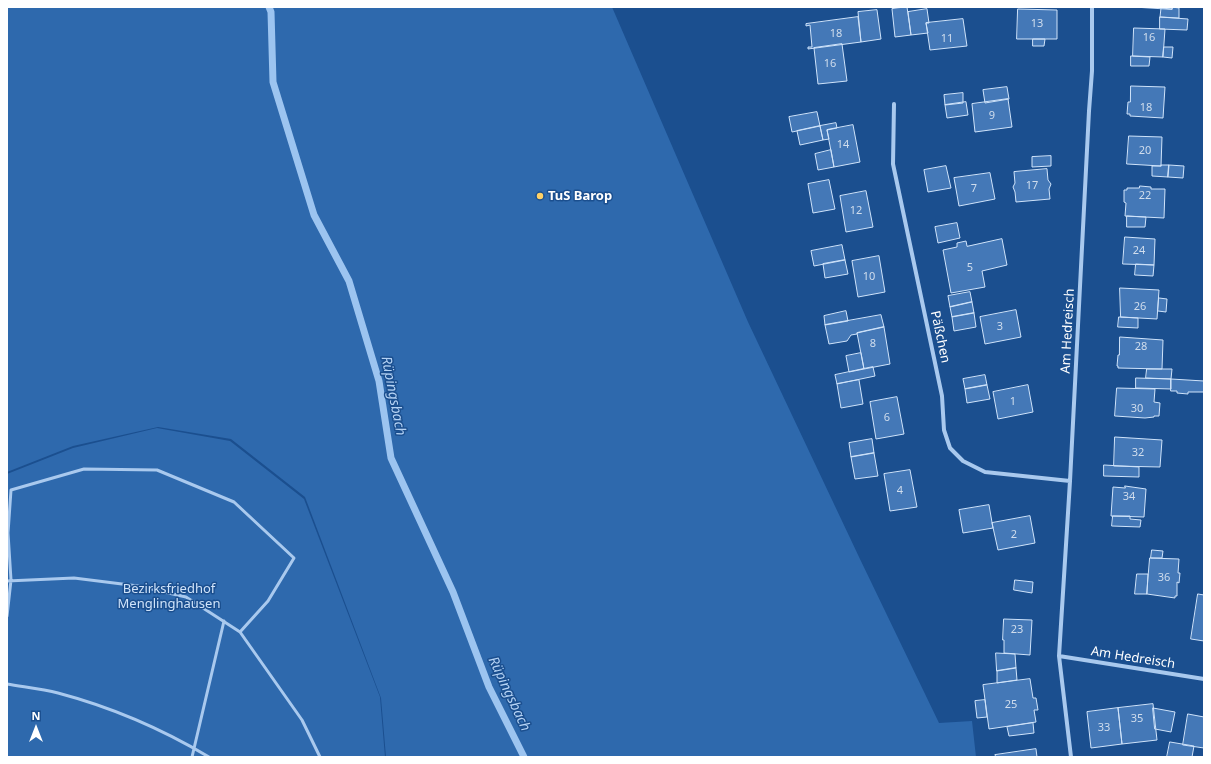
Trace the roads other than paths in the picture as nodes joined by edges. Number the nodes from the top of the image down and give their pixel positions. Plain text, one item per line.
1 (1092, 7) edge
2 (894, 104) dead end
3 (1070, 481) junction
4 (9, 580) edge
5 (7, 616) edge
6 (224, 621) junction
7 (240, 632) junction
8 (1059, 656) junction
9 (1204, 679) edge
10 (7, 684) edge
11 (194, 748) junction
12 (192, 757) edge
13 (209, 757) edge
14 (320, 757) edge
15 (1071, 757) edge

1 - 3 street, Am Hedreisch
2 - 3 street, Päßchen
3 - 8 street, Am Hedreisch
4 - 5 lane
4 - 6 lane
4 - 7 lane
6 - 7 lane
6 - 11 lane
7 - 14 lane
8 - 9 street, Am Hedreisch
8 - 15 street, Am Hedreisch
10 - 11 lane
11 - 12 lane
11 - 13 lane

